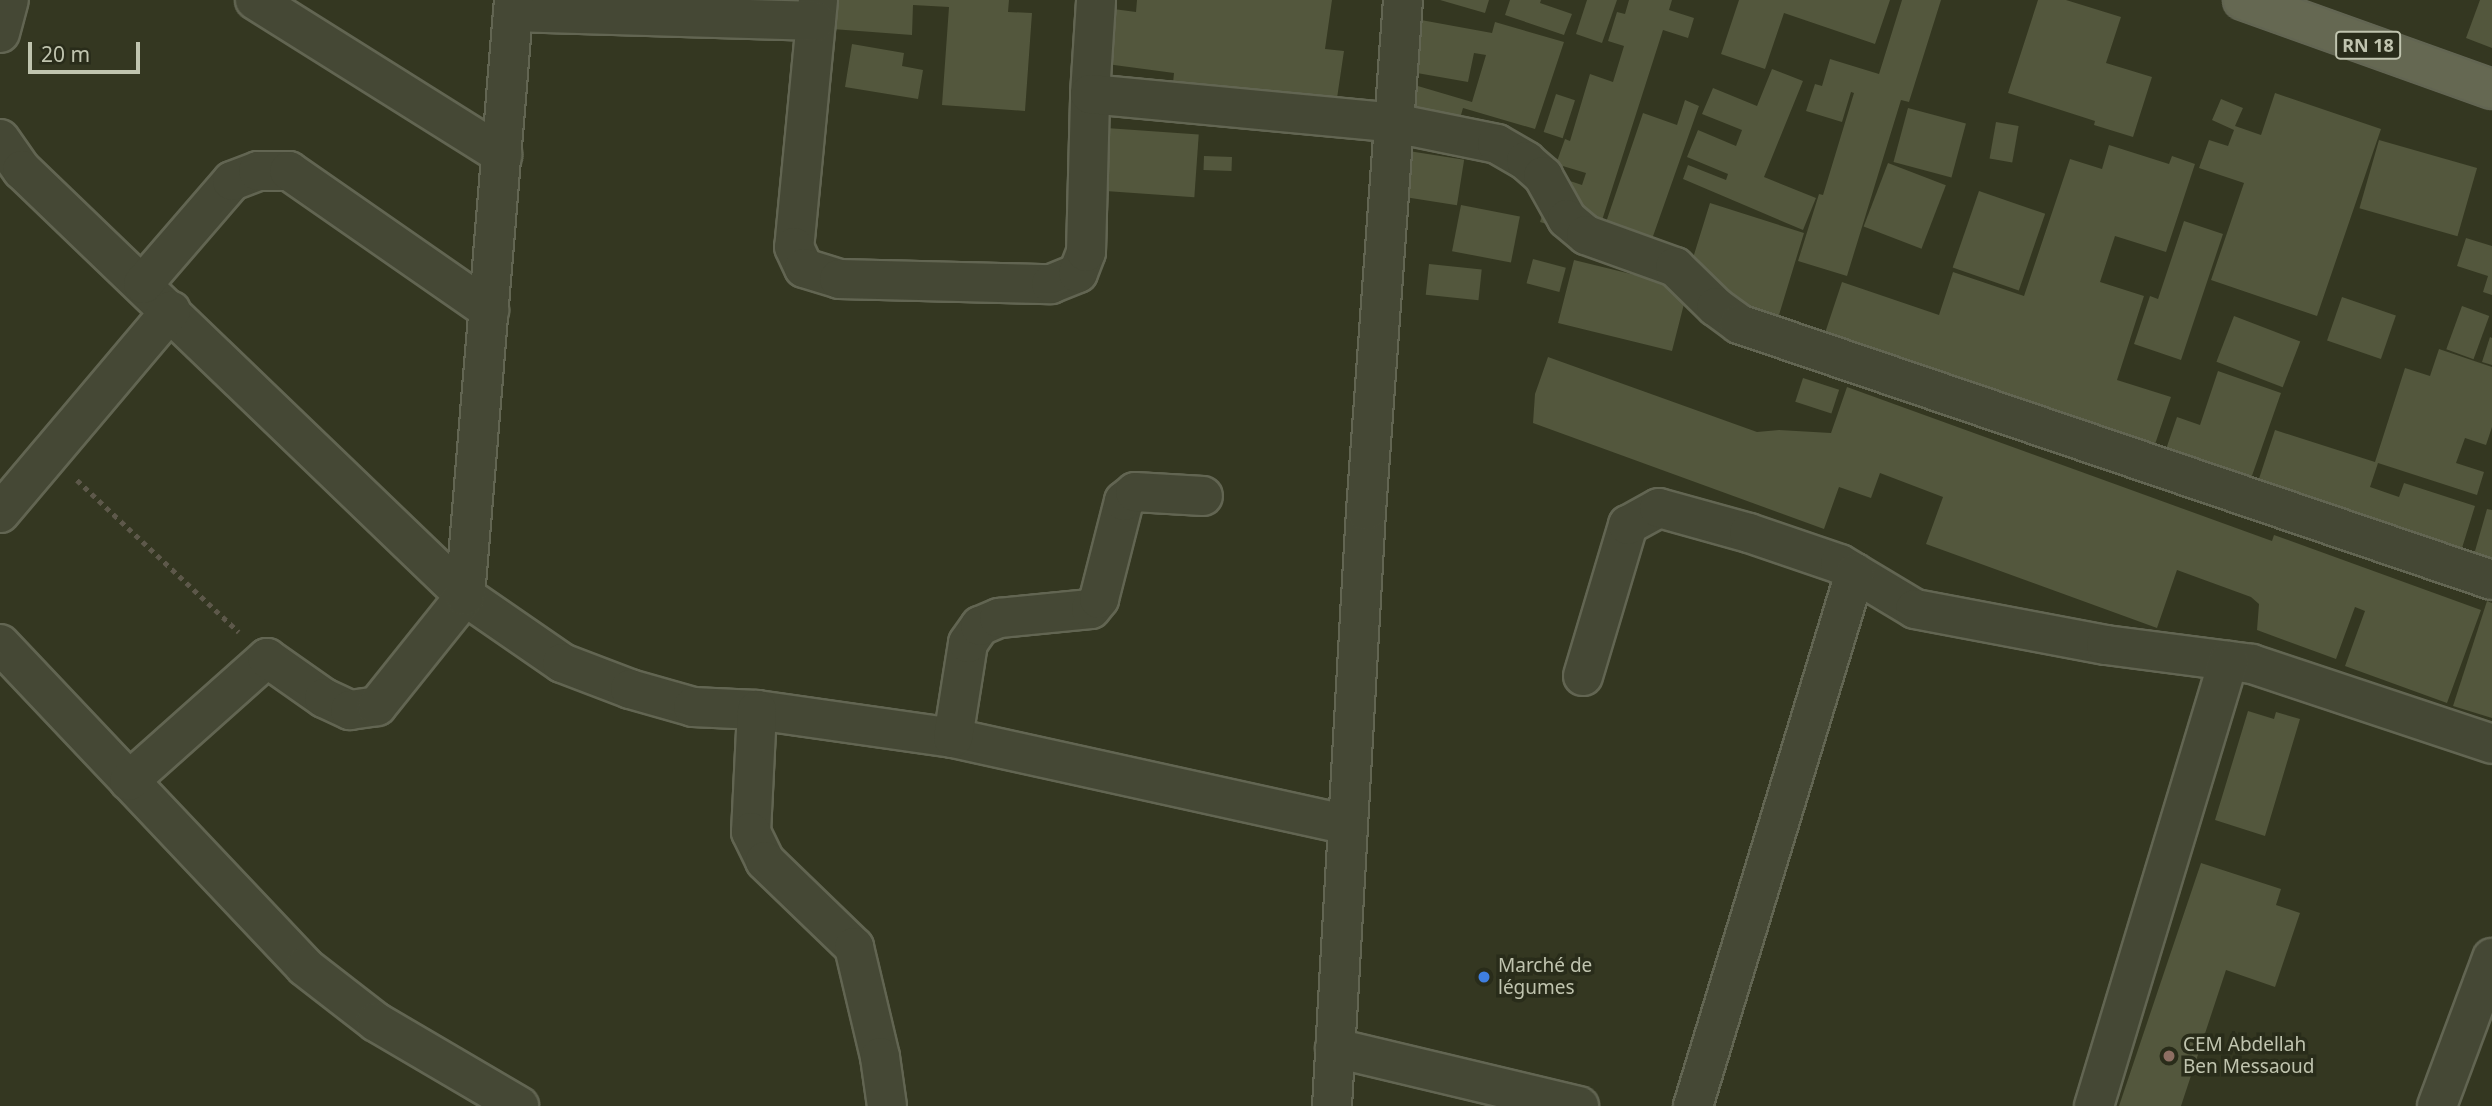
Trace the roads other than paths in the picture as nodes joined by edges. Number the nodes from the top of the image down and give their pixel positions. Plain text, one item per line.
1 (9, 0) edge
2 (254, 0) edge
3 (1096, 0) edge
4 (1403, 0) edge
5 (2243, 0) edge
6 (514, 6) edge
7 (817, 11) edge
8 (0, 33) edge
9 (2492, 89) edge
10 (1090, 94) junction
11 (1394, 123) junction
12 (0, 139) edge
13 (502, 155) junction
14 (143, 284) junction
15 (488, 310) junction
16 (171, 311) junction
17 (1203, 496) dead end
18 (0, 513) edge
19 (1855, 573) junction
20 (2492, 580) edge
21 (465, 596) junction
22 (0, 644) edge
23 (2228, 661) junction
24 (1583, 676) dead end
25 (757, 710) junction
26 (953, 738) junction
27 (2492, 744) edge
28 (129, 782) junction
29 (1348, 825) junction
30 (2492, 958) edge
31 (1335, 1048) junction
32 (519, 1106) edge
33 (887, 1106) edge
34 (1332, 1106) edge
35 (1579, 1106) edge
36 (1693, 1106) edge
37 (2094, 1106) edge
38 (2437, 1106) edge

1 - 8 street
2 - 13 street
3 - 10 street
4 - 11 street
5 - 9 main road, RN 18
6 - 7 street
6 - 13 street
7 - 10 street
10 - 11 street
11 - 20 street
11 - 29 street
12 - 14 street
13 - 15 street
14 - 15 street
14 - 16 street
15 - 21 street
16 - 18 street
16 - 21 street
17 - 26 street
19 - 23 street
19 - 24 street
19 - 36 street
21 - 25 street
21 - 28 street
22 - 28 street
23 - 27 street
23 - 37 street
25 - 26 street
25 - 33 street
26 - 29 street
28 - 32 street
29 - 31 street
30 - 38 street
31 - 34 street
31 - 35 street

